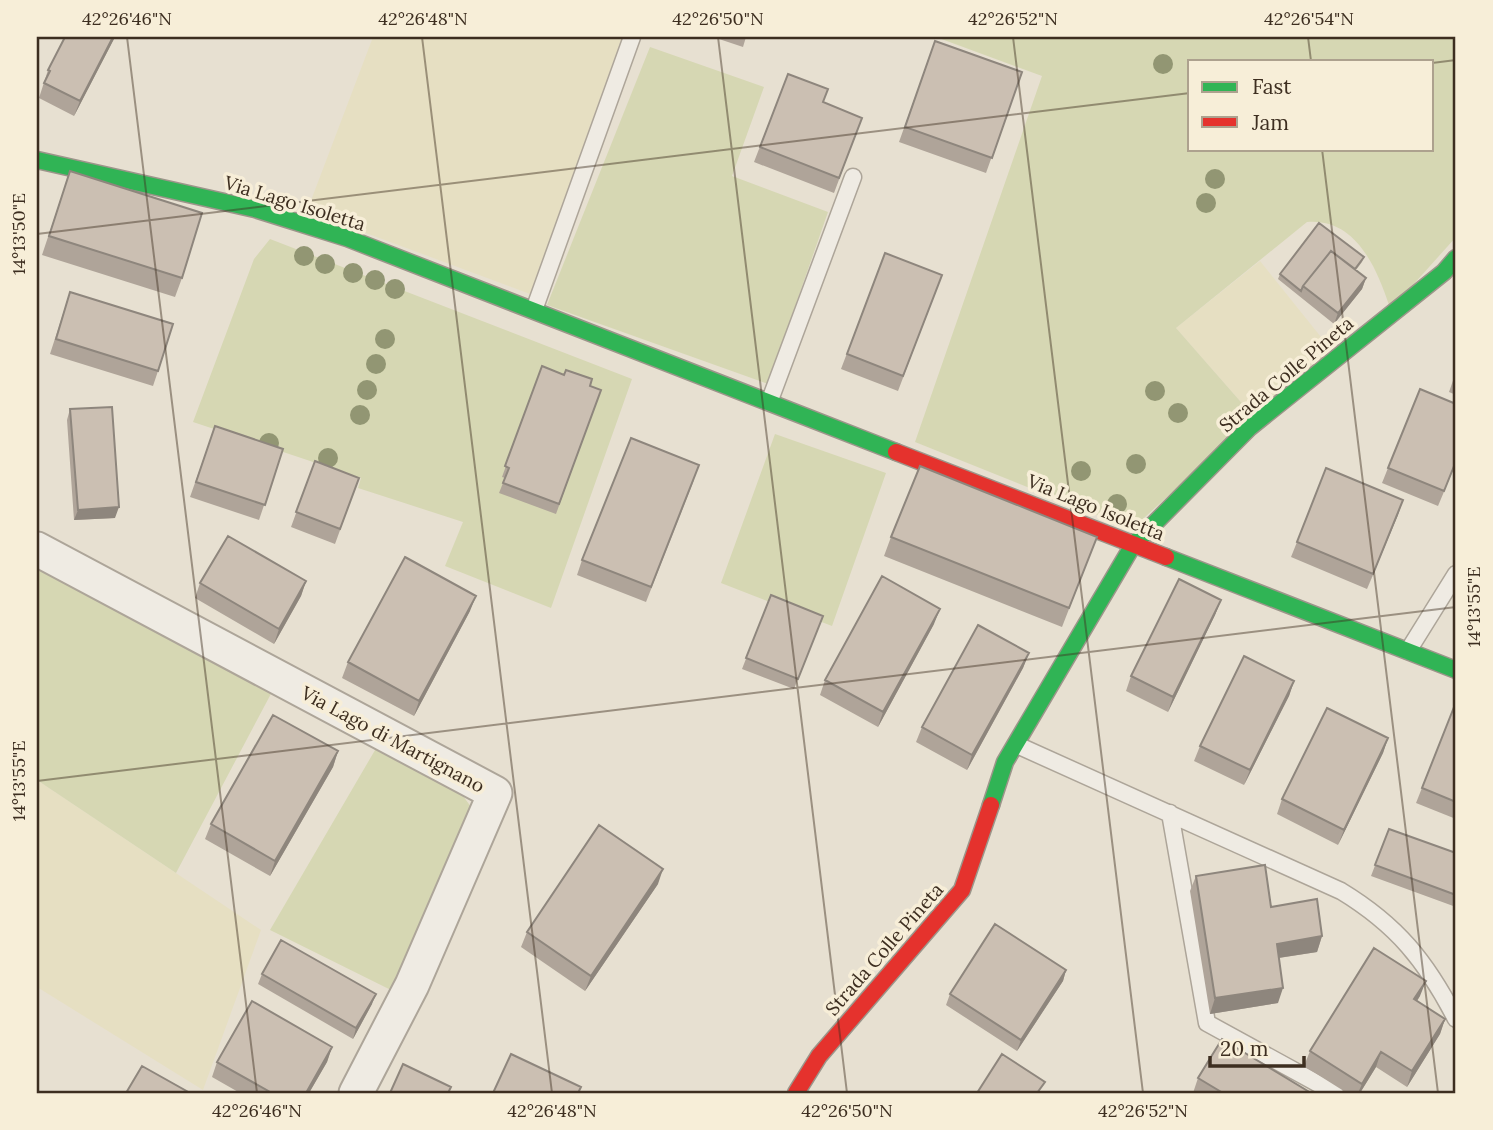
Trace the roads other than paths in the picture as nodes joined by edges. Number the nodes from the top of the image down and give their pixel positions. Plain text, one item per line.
1 (632, 37) edge
2 (37, 160) edge
3 (853, 177) dead end
4 (1456, 258) edge
5 (534, 310) junction
6 (770, 400) junction
7 (1133, 545) junction
8 (37, 549) edge
9 (1456, 574) edge
10 (1408, 651) junction
11 (1456, 670) edge
12 (1017, 745) junction
13 (1170, 813) junction
14 (1456, 1019) edge
15 (356, 1093) edge
16 (796, 1093) edge
17 (1335, 1093) edge

1 - 5 lane
2 - 5 street, Via Lago Isoletta
3 - 6 lane
4 - 7 street, Strada Colle Pineta
5 - 6 street, Via Lago Isoletta
6 - 7 street, Via Lago Isoletta
7 - 10 street, Via Lago Isoletta
7 - 12 street, Strada Colle Pineta
8 - 15 street, Via Lago di Martignano
9 - 10 lane
10 - 11 street, Via Lago Isoletta
12 - 13 lane
12 - 16 street, Strada Colle Pineta
13 - 14 lane
13 - 17 lane

